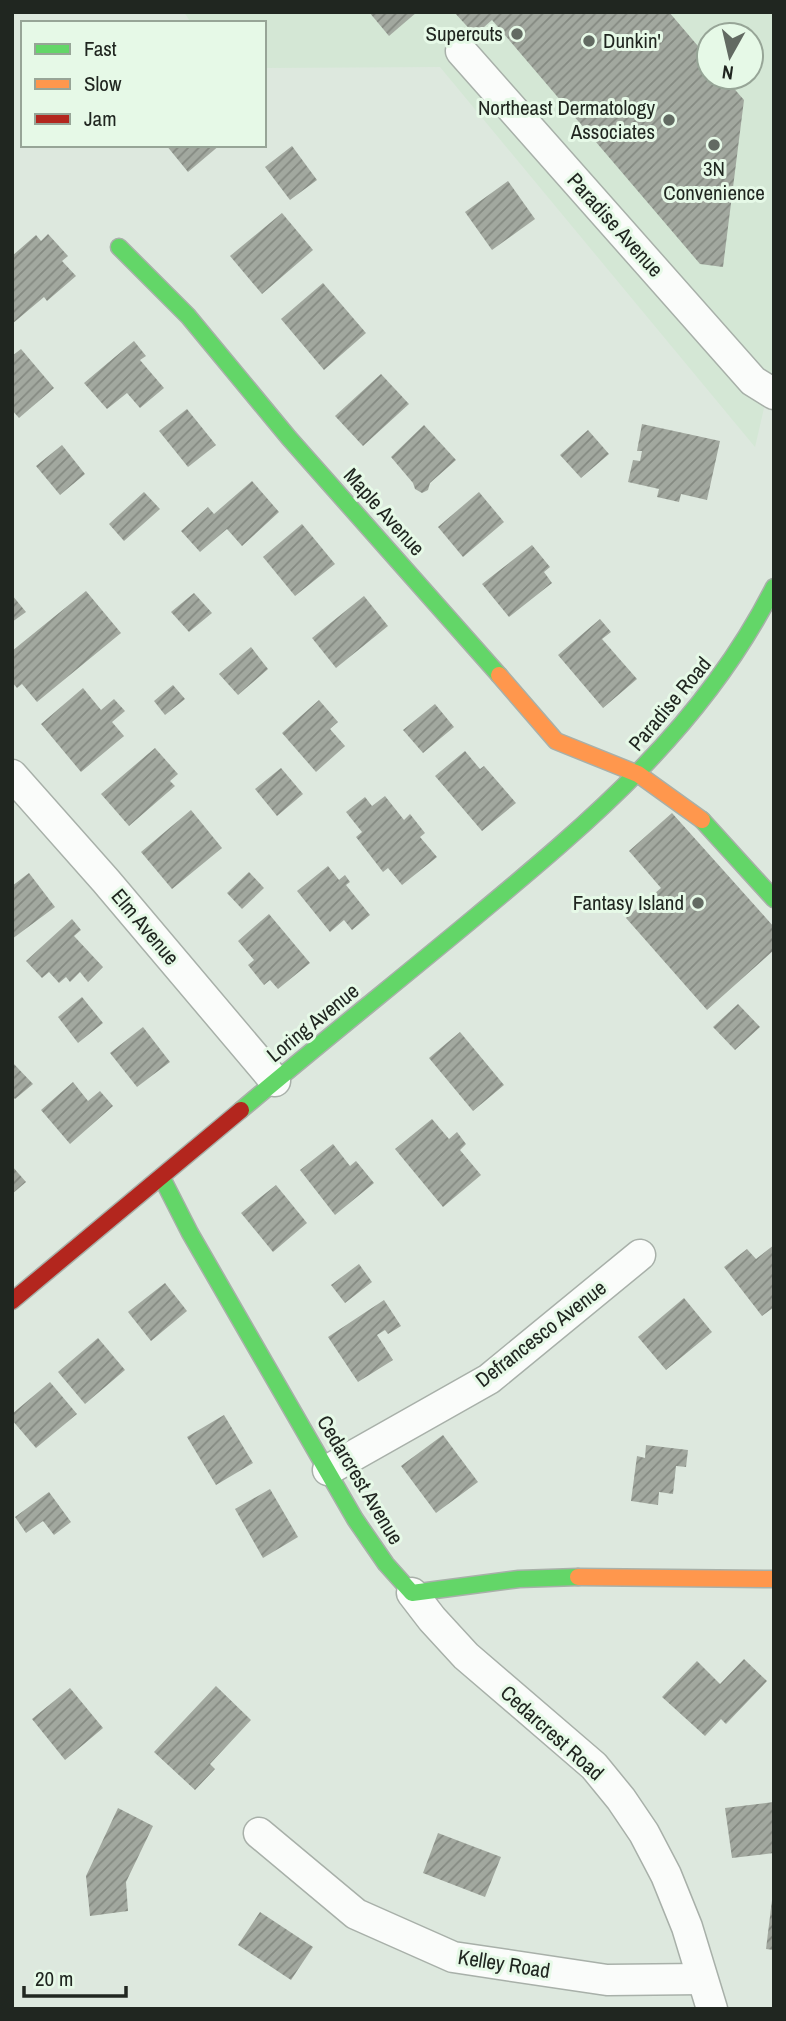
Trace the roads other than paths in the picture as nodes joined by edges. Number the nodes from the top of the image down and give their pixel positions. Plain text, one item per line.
1 (461, 51) dead end
2 (119, 247) dead end
3 (774, 394) edge
4 (774, 587) edge
5 (638, 774) junction
6 (12, 775) edge
7 (774, 899) edge
8 (275, 1081) junction
9 (162, 1178) junction
10 (640, 1255) dead end
11 (12, 1301) edge
12 (328, 1470) junction
13 (774, 1579) edge
14 (412, 1593) junction
15 (259, 1833) dead end
16 (702, 1979) junction
17 (712, 2009) edge

1 - 3 street, Paradise Avenue
2 - 5 main road, Maple Avenue
4 - 5 main road, Paradise Road
5 - 7 main road, Maple Avenue
5 - 8 main road, Loring Avenue
6 - 8 street, Elm Avenue
8 - 9 main road, Loring Avenue
9 - 11 main road, Loring Avenue
9 - 12 main road, Cedarcrest Avenue
10 - 12 street, Defrancesco Avenue
12 - 14 main road, Cedarcrest Avenue
13 - 14 main road
14 - 16 street, Cedarcrest Road
15 - 16 street, Kelley Road
16 - 17 street, Cedarcrest Road

